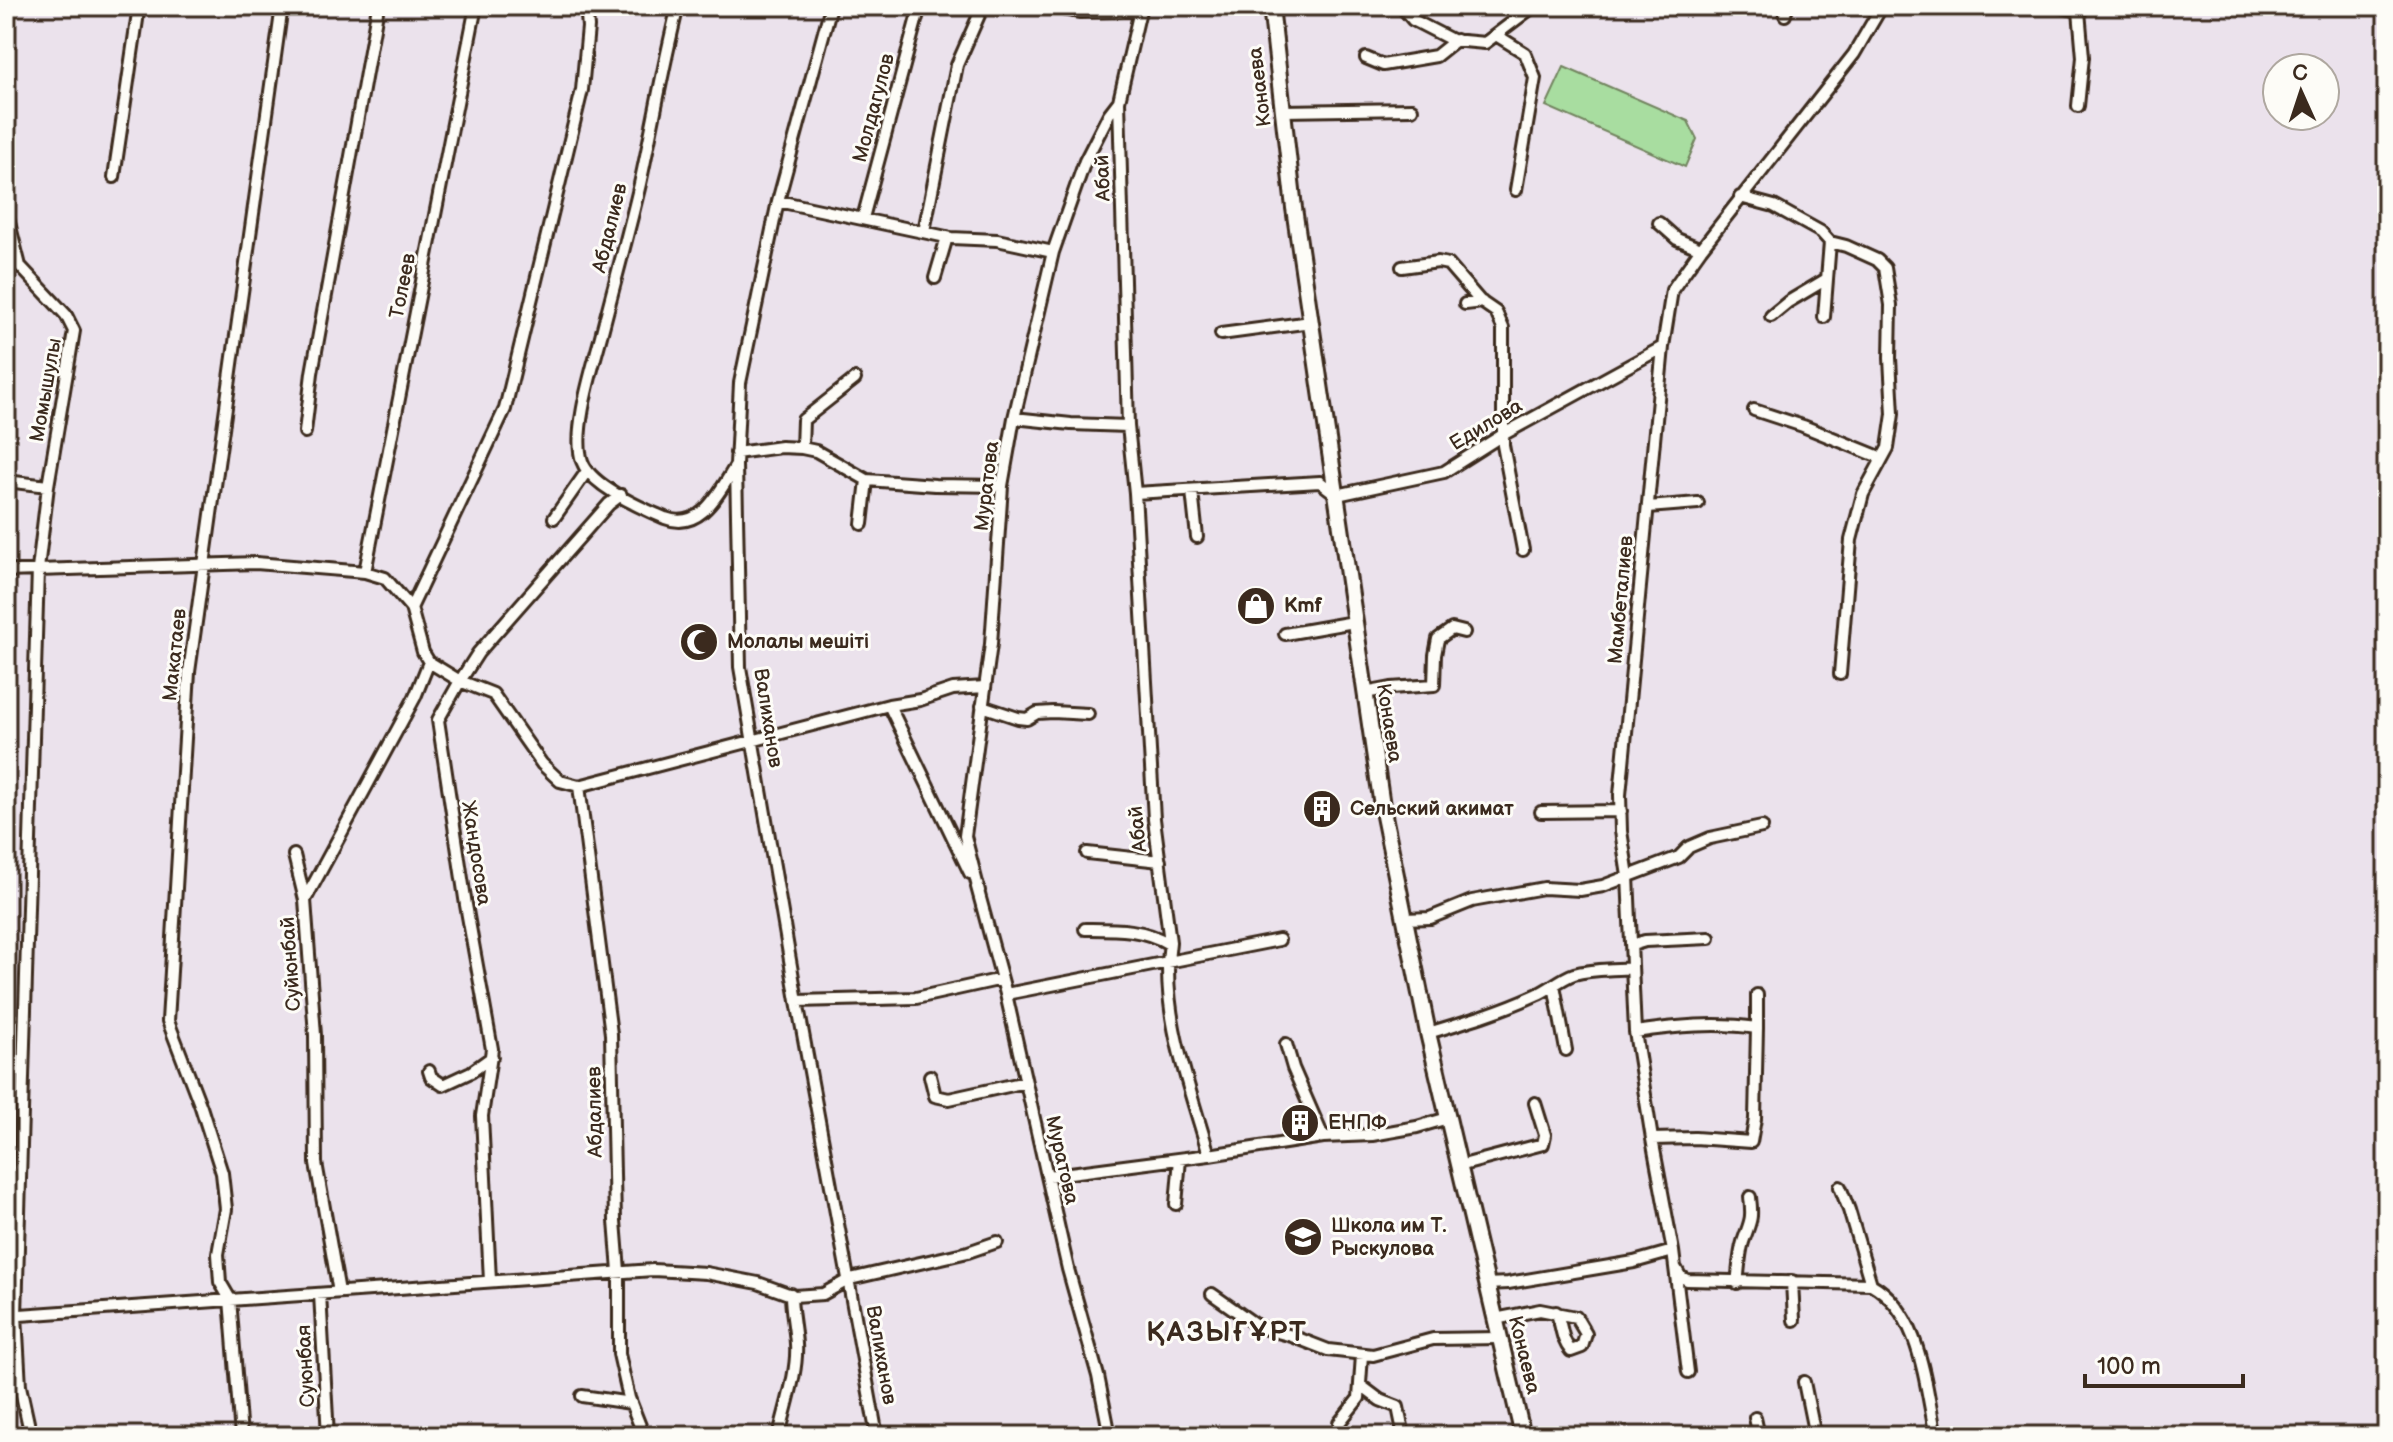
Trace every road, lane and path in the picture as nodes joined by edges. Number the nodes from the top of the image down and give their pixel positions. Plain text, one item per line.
1 (139, 6) edge
2 (282, 6) edge
3 (378, 6) edge
4 (476, 6) edge
5 (586, 6) edge
6 (678, 6) edge
7 (831, 6) edge
8 (920, 6) edge
9 (983, 6) edge
10 (1045, 6) edge
11 (1271, 6) edge
12 (1401, 6) edge
13 (1534, 6) edge
14 (1882, 6) edge
15 (2057, 6) edge
16 (1140, 8) edge
17 (2082, 8) edge
18 (1496, 35) junction
19 (1456, 40) junction
20 (1366, 58) dead end
21 (1119, 101) junction
22 (2078, 106) dead end
23 (1412, 109) dead end
24 (1283, 111) junction
25 (114, 177) dead end
26 (1516, 190) dead end
27 (1740, 197) junction
28 (778, 201) junction
29 (6, 211) edge
30 (863, 218) junction
31 (1659, 223) dead end
32 (924, 231) junction
33 (947, 237) junction
34 (1830, 242) junction
35 (1701, 249) junction
36 (1053, 252) junction
37 (1402, 267) dead end
38 (935, 278) dead end
39 (1825, 280) junction
40 (1482, 302) junction
41 (1465, 304) dead end
42 (1771, 316) dead end
43 (1824, 317) dead end
44 (1311, 322) junction
45 (1221, 334) dead end
46 (1663, 347) junction
47 (855, 379) dead end
48 (1754, 410) dead end
49 (1014, 418) junction
50 (1128, 426) junction
51 (305, 432) dead end
52 (1504, 434) junction
53 (802, 448) junction
54 (736, 453) junction
55 (1882, 458) junction
56 (736, 465) junction
57 (587, 471) junction
58 (867, 480) junction
59 (6, 481) edge
60 (48, 486) junction
61 (1002, 486) junction
62 (1192, 491) junction
63 (1135, 493) junction
64 (621, 495) junction
65 (1337, 495) junction
66 (1698, 503) dead end
67 (1648, 507) junction
68 (554, 518) dead end
69 (862, 524) dead end
70 (1197, 537) dead end
71 (1523, 550) dead end
72 (203, 564) junction
73 (38, 569) junction
74 (6, 571) edge
75 (365, 572) junction
76 (411, 608) junction
77 (1354, 622) junction
78 (1464, 632) dead end
79 (1285, 634) dead end
80 (429, 662) junction
81 (1840, 674) dead end
82 (460, 681) junction
83 (985, 687) junction
84 (1365, 693) junction
85 (889, 705) junction
86 (982, 706) junction
87 (1088, 714) dead end
88 (753, 740) junction
89 (579, 786) junction
90 (1621, 811) junction
91 (1541, 812) dead end
92 (1762, 827) dead end
93 (1087, 853) dead end
94 (294, 855) dead end
95 (1160, 861) junction
96 (1628, 876) junction
97 (979, 891) junction
98 (305, 900) junction
99 (1405, 919) junction
100 (1085, 929) dead end
101 (1709, 938) dead end
102 (1279, 940) dead end
103 (1169, 944) junction
104 (1632, 945) junction
105 (1167, 962) junction
106 (1631, 968) junction
107 (1002, 979) junction
108 (1554, 985) junction
109 (1006, 994) junction
110 (1757, 995) dead end
111 (797, 1001) junction
112 (1757, 1028) junction
113 (1635, 1032) junction
114 (1428, 1033) junction
115 (1286, 1044) dead end
116 (1566, 1050) dead end
117 (492, 1057) junction
118 (429, 1071) dead end
119 (930, 1076) dead end
120 (1026, 1082) junction
121 (1535, 1103) dead end
122 (1448, 1118) junction
123 (1323, 1137) junction
124 (1652, 1139) junction
125 (1209, 1155) junction
126 (1180, 1159) junction
127 (1459, 1166) junction
128 (1047, 1176) junction
129 (1840, 1187) dead end
130 (1750, 1197) dead end
131 (1176, 1204) dead end
132 (12, 1225) edge
133 (997, 1242) dead end
134 (1673, 1251) junction
135 (1674, 1265) junction
136 (619, 1271) junction
137 (850, 1279) junction
138 (490, 1281) junction
139 (1792, 1281) junction
140 (1737, 1283) junction
141 (1486, 1284) junction
142 (1871, 1284) junction
143 (339, 1292) junction
144 (320, 1294) junction
145 (791, 1294) junction
146 (1212, 1294) dead end
147 (230, 1299) junction
148 (1556, 1312) dead end
149 (11, 1315) edge
150 (1495, 1319) junction
151 (1794, 1320) dead end
152 (1499, 1338) junction
153 (1362, 1355) junction
154 (1688, 1372) dead end
155 (1804, 1382) dead end
156 (1360, 1385) junction
157 (582, 1396) dead end
158 (631, 1403) junction
159 (1755, 1418) dead end
160 (1339, 1423) dead end
161 (31, 1436) edge
162 (241, 1436) edge
163 (328, 1436) edge
164 (644, 1436) edge
165 (779, 1436) edge
166 (877, 1436) edge
167 (1110, 1436) edge
168 (1404, 1436) edge
169 (1523, 1436) edge
170 (1759, 1436) edge
171 (1815, 1436) edge
172 (1936, 1436) edge

1 - 25 street
2 - 72 street, Макатаев
3 - 51 street
4 - 75 street, Толеев
5 - 76 street
6 - 57 street, Абдалиев
7 - 28 street, Валиханов
8 - 30 street, Молдагулов
9 - 32 street
10 - 16 street
11 - 24 main road, Конаева
12 - 19 street
13 - 18 street
14 - 27 street, Мамбеталиев
15 - 17 street
16 - 21 street
17 - 22 street
18 - 19 street
18 - 26 street
19 - 20 street
21 - 36 street, Муратова
21 - 50 street, Абай
23 - 24 street
24 - 44 main road, Конаева
27 - 34 street
27 - 35 street, Мамбеталиев
28 - 30 street
28 - 54 street, Валиханов
29 - 60 street, Момышулы
30 - 32 street
31 - 35 street
32 - 33 street
33 - 36 street
33 - 38 street
34 - 39 street
34 - 55 street
35 - 46 street, Мамбеталиев
36 - 49 street, Муратова
37 - 40 street
39 - 42 street
39 - 43 street
40 - 41 street
40 - 52 street
44 - 45 street
44 - 65 main road, Конаева
46 - 52 street, Едилова
46 - 67 street, Мамбеталиев
47 - 53 street
48 - 55 street
49 - 50 street
49 - 61 street, Муратова
50 - 63 street, Абай
52 - 65 street, Едилова
52 - 71 street
53 - 54 street
53 - 58 street
54 - 56 street, Валиханов
55 - 81 street
56 - 64 street
56 - 88 street, Валиханов
57 - 64 street
57 - 68 street
58 - 61 street
58 - 69 street
59 - 60 street
60 - 73 street, Момышулы
61 - 83 street, Муратова
62 - 63 street
62 - 65 street
62 - 70 street
63 - 95 street, Абай
64 - 82 street, Жандосова
65 - 77 main road, Конаева
66 - 67 street
67 - 90 street, Мамбеталиев
72 - 73 street
72 - 75 street
72 - 147 street, Макатаев
73 - 74 street
73 - 132 street, Момышулы
75 - 76 street
76 - 80 street
77 - 79 street
77 - 84 main road, Конаева
78 - 84 street
80 - 82 street
80 - 98 street, Суйюнбай
82 - 89 street
82 - 117 street, Жандосова
83 - 85 street
83 - 86 street, Муратова
84 - 99 main road, Конаева
85 - 88 street
85 - 97 street, Муратова
86 - 87 street
86 - 97 street, Муратова
88 - 89 street
88 - 111 street, Валиханов
89 - 136 street, Абдалиев
90 - 91 street
90 - 96 street, Мамбеталиев
92 - 96 street
93 - 95 street
94 - 98 street
95 - 103 street, Абай
96 - 99 street
96 - 104 street, Мамбеталиев
97 - 107 street, Муратова
98 - 143 street, Суйюнбай
99 - 114 main road, Конаева
100 - 103 street
101 - 104 street
102 - 105 street
103 - 105 street, Абай
104 - 106 street, Мамбеталиев
105 - 109 street
105 - 125 street, Абай
106 - 108 street
106 - 113 street, Мамбеталиев
107 - 109 street, Муратова
107 - 111 street
108 - 114 street
108 - 116 street
109 - 120 street, Муратова
110 - 112 street
111 - 137 street, Валиханов
112 - 113 street
112 - 124 street
113 - 124 street, Мамбеталиев
114 - 122 main road, Конаева
115 - 123 street
117 - 118 street
117 - 138 street, Жандосова
119 - 120 street
120 - 128 street, Муратова
121 - 127 street
122 - 123 street
122 - 127 main road, Конаева
123 - 125 street
124 - 134 street, Мамбеталиев
125 - 126 street
126 - 128 street
126 - 131 street
127 - 141 main road, Конаева
128 - 167 street, Муратова
129 - 142 street
130 - 140 street
132 - 149 street, Момышулы
133 - 137 street
134 - 135 street, Мамбеталиев
134 - 141 street
135 - 140 street
135 - 154 street, Мамбеталиев
136 - 138 street
136 - 145 street
136 - 158 street, Абдалиев
137 - 145 street
137 - 166 street, Валиханов
138 - 143 street
139 - 140 street
139 - 142 street
139 - 151 street
141 - 150 main road, Конаева
142 - 172 street
143 - 144 street
144 - 147 street
144 - 163 street, Суюнбая
145 - 165 street
146 - 153 street
147 - 149 street
147 - 162 street, Макатаев
148 - 150 street
149 - 161 street, Момышулы
150 - 152 main road, Конаева
152 - 153 street
152 - 169 main road, Конаева
153 - 156 street
155 - 171 street
156 - 160 street
156 - 168 street
157 - 158 street
158 - 164 street, Абдалиев
159 - 170 street

